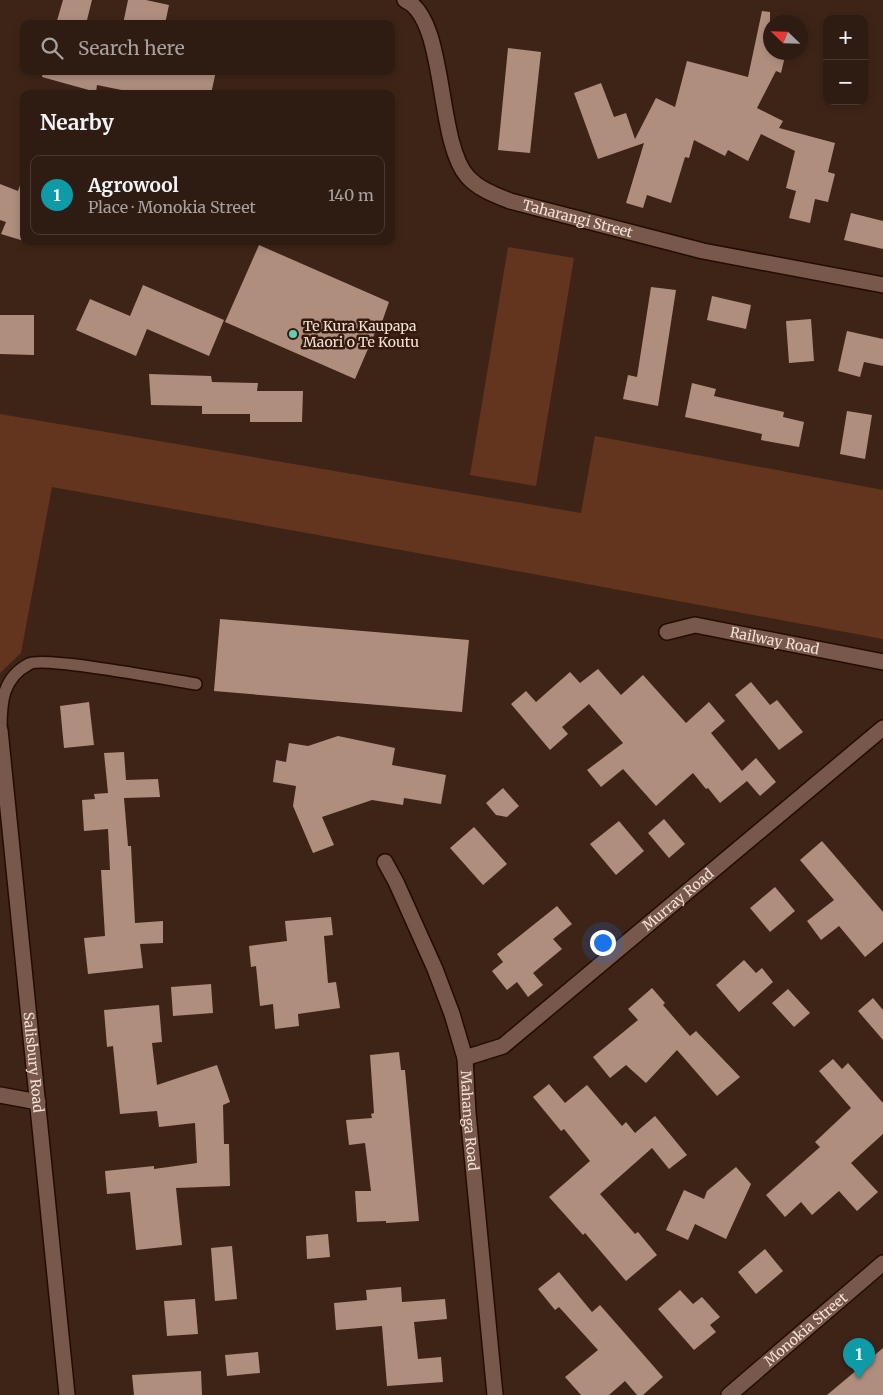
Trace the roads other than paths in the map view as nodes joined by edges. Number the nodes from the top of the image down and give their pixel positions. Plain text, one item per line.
1 (405, 0) edge
2 (883, 285) edge
3 (667, 632) dead end
4 (883, 662) edge
5 (196, 684) dead end
6 (883, 728) edge
7 (0, 730) edge
8 (385, 862) dead end
9 (465, 1058) junction
10 (0, 1095) edge
11 (38, 1102) junction
12 (883, 1263) edge
13 (67, 1395) edge
14 (495, 1395) edge
15 (729, 1395) edge

1 - 2 street, Taharangi Street
3 - 4 street, Railway Road
5 - 7 lane
6 - 9 street, Murray Road
7 - 11 street, Salisbury Road
8 - 9 street, Mahanga Road
9 - 14 street, Mahanga Road
10 - 11 street
11 - 13 street, Salisbury Road
12 - 15 street, Monokia Street

